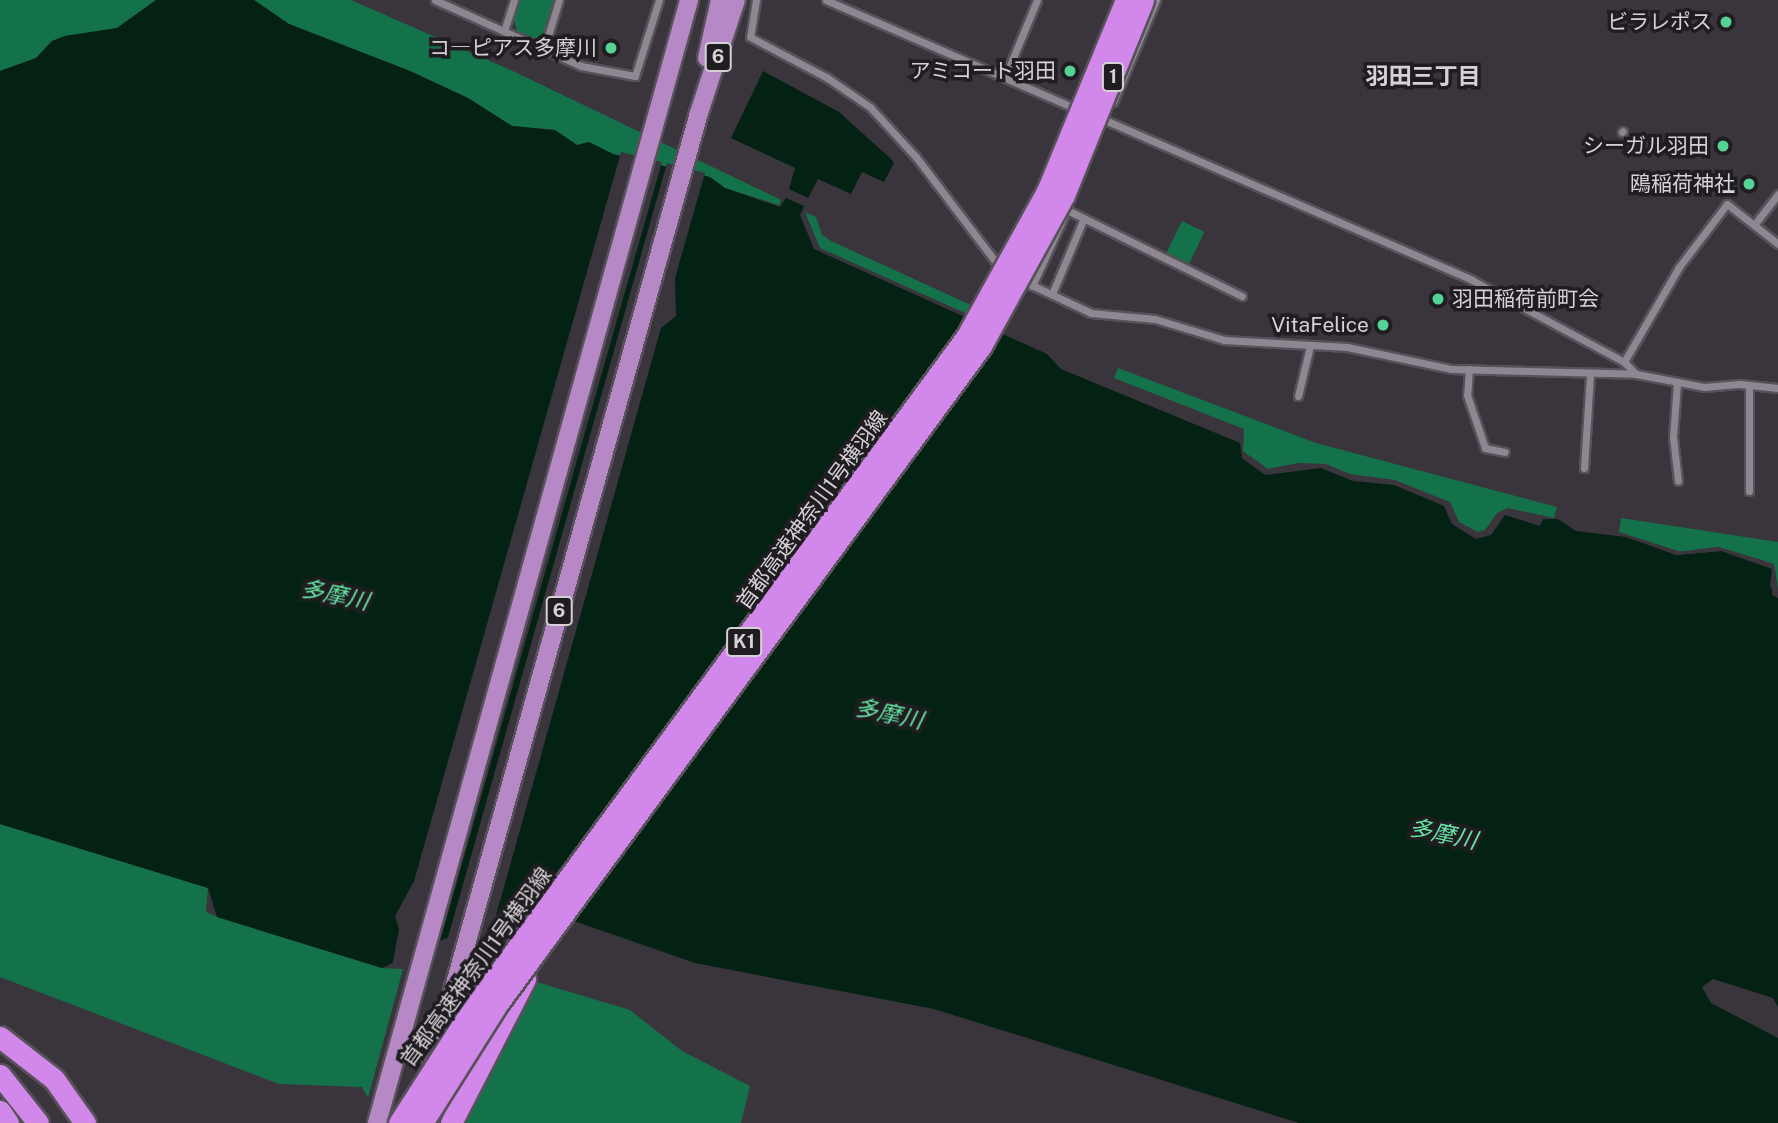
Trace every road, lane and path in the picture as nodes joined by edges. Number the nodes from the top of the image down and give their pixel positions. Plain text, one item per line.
1 (435, 0) edge
2 (514, 0) edge
3 (559, 0) edge
4 (659, 0) edge
5 (689, 0) edge
6 (720, 0) edge
7 (736, 0) edge
8 (756, 0) edge
9 (825, 0) edge
10 (1037, 0) edge
11 (1115, 0) edge
12 (1126, 0) edge
13 (1143, 0) edge
14 (1156, 0) edge
15 (504, 31) junction
16 (544, 49) junction
17 (1005, 77) junction
18 (1074, 107) junction
19 (699, 113) junction
20 (1106, 120) junction
21 (1075, 151) junction
22 (1778, 194) edge
23 (1067, 210) junction
24 (1084, 218) junction
25 (1755, 225) junction
26 (1778, 244) edge
27 (999, 267) junction
28 (1032, 286) junction
29 (1052, 294) junction
30 (1242, 296) dead end
31 (1310, 346) junction
32 (1624, 362) junction
33 (1469, 369) junction
34 (1636, 374) junction
35 (1590, 375) junction
36 (1677, 383) junction
37 (1749, 385) junction
38 (1778, 388) edge
39 (1298, 396) dead end
40 (1505, 452) dead end
41 (1584, 468) dead end
42 (1678, 481) dead end
43 (1749, 491) dead end
44 (555, 926) junction
45 (0, 1037) edge
46 (443, 1050) junction
47 (0, 1075) edge
48 (0, 1111) edge
49 (421, 1118) edge
50 (8, 1123) edge
51 (38, 1123) edge
52 (85, 1123) edge
53 (377, 1123) edge
54 (388, 1123) edge
55 (399, 1123) edge
56 (451, 1123) edge

1 - 15 street
2 - 15 street
3 - 16 street
4 - 16 street
5 - 53 main road, 6
6 - 19 main road, 6
7 - 19 main road, 6
8 - 27 street
9 - 17 street
10 - 17 street
11 - 18 street
12 - 21 highway, 1, bridge
13 - 21 highway, 1, bridge
14 - 20 street
15 - 16 street
17 - 18 street
18 - 20 street
18 - 27 street
19 - 49 main road, 6, bridge
20 - 23 street
20 - 32 street
21 - 44 highway, 首都高速神奈川1号横羽線 / K1, bridge
21 - 46 highway, 首都高速神奈川1号横羽線 / K1, bridge
22 - 25 street
23 - 24 street
23 - 28 street
24 - 29 street
24 - 30 street
25 - 26 street
25 - 32 street
27 - 28 street
28 - 29 street
29 - 31 street
31 - 33 street
31 - 39 street
32 - 34 street
33 - 35 street
33 - 40 street
34 - 35 street
34 - 36 street
35 - 41 street
36 - 37 street
36 - 42 street
37 - 38 street
37 - 43 street
44 - 49 highway, 首都高速神奈川1号横羽線 / K1, bridge
44 - 56 highway, bridge
45 - 52 highway
46 - 54 highway, bridge
46 - 55 highway, 首都高速神奈川1号横羽線 / K1, bridge
47 - 51 highway
48 - 50 highway

